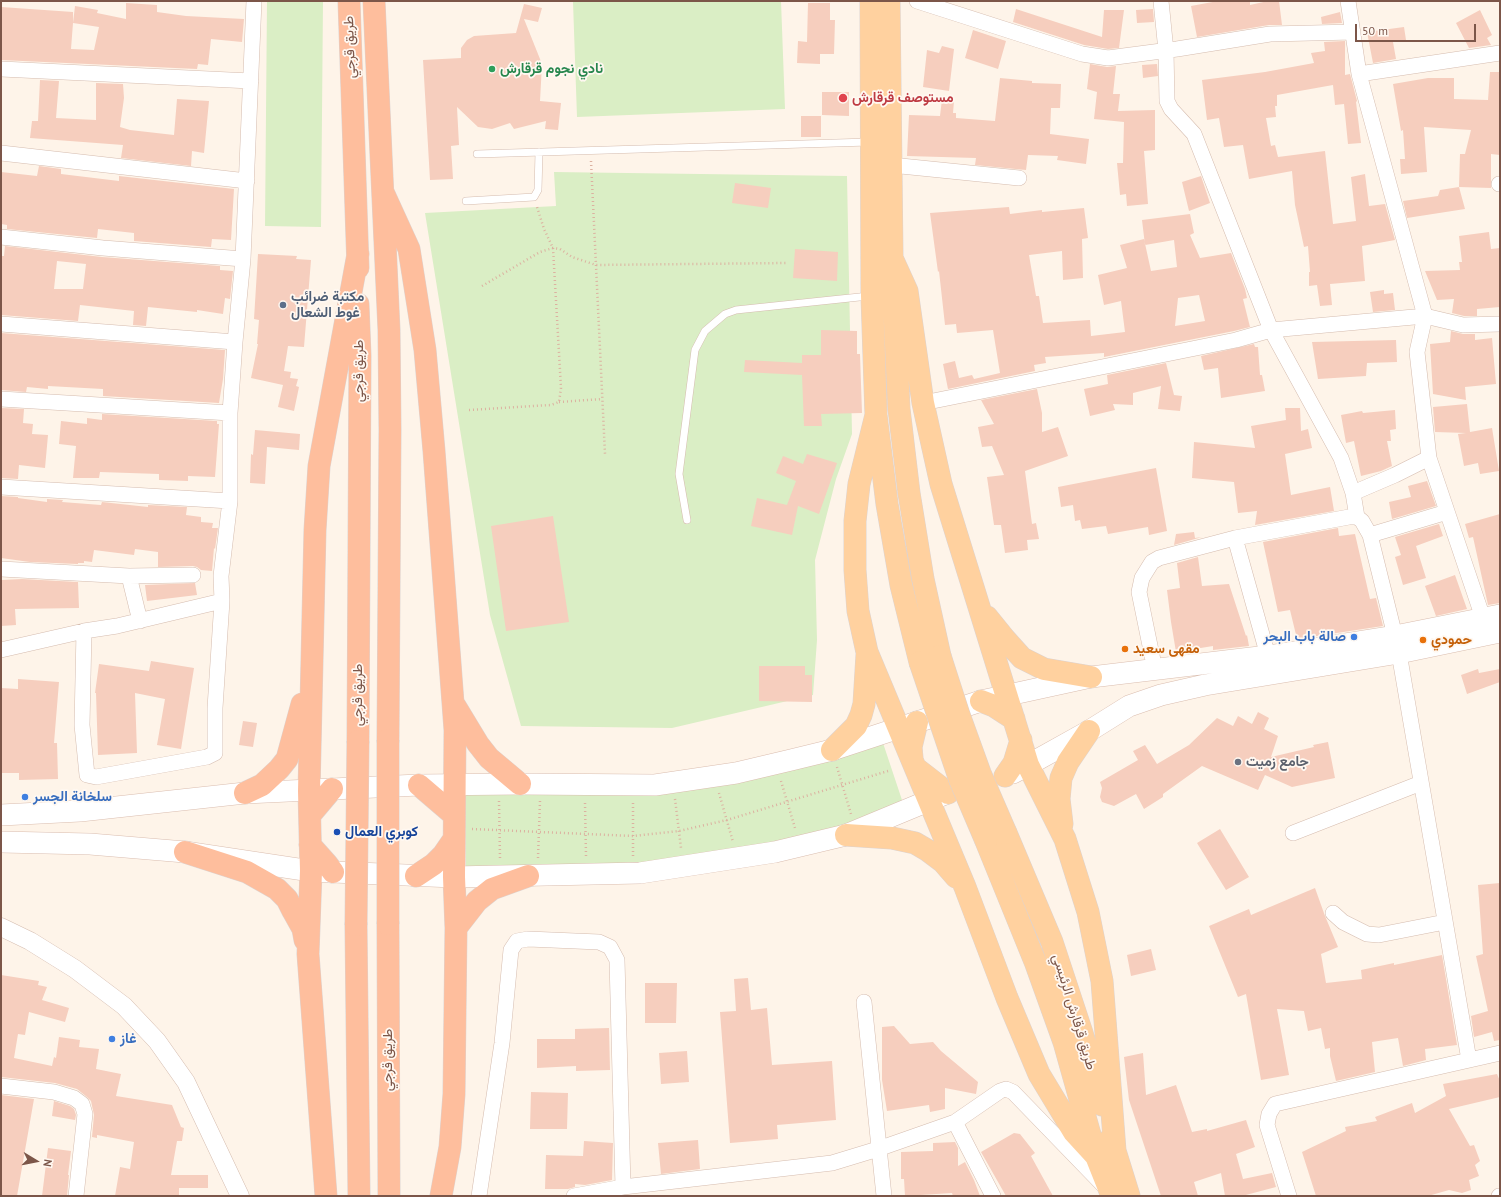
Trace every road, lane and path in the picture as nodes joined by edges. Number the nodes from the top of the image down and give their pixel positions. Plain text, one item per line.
1 (254, 1) edge
2 (349, 1) edge
3 (374, 1) edge
4 (871, 1) edge
5 (889, 1) edge
6 (917, 1) edge
7 (1161, 1) edge
8 (1348, 1) edge
9 (1354, 32) junction
10 (1166, 51) junction
11 (1500, 53) edge
12 (1, 69) edge
13 (1359, 74) junction
14 (252, 81) junction
15 (871, 142) junction
16 (590, 150) junction
17 (539, 152) junction
18 (1, 154) edge
19 (477, 154) dead end
20 (891, 165) junction
21 (1019, 178) dead end
22 (247, 181) junction
23 (383, 192) junction
24 (534, 197) junction
25 (466, 201) dead end
26 (1, 237) edge
27 (553, 248) junction
28 (358, 254) junction
29 (892, 258) junction
30 (244, 259) junction
31 (786, 263) dead end
32 (596, 265) junction
33 (482, 286) dead end
34 (872, 296) junction
35 (1425, 316) junction
36 (1, 324) edge
37 (1500, 324) edge
38 (1272, 330) junction
39 (235, 342) junction
40 (1, 399) edge
41 (602, 399) junction
42 (558, 402) junction
43 (923, 403) junction
44 (468, 410) dead end
45 (230, 414) junction
46 (876, 415) junction
47 (605, 454) dead end
48 (1429, 458) junction
49 (1, 487) edge
50 (1353, 493) junction
51 (230, 501) junction
52 (1447, 512) junction
53 (1357, 517) junction
54 (687, 520) dead end
55 (1370, 535) junction
56 (1235, 538) junction
57 (1, 569) edge
58 (193, 575) dead end
59 (129, 576) junction
60 (222, 600) junction
61 (978, 604) junction
62 (140, 620) junction
63 (1494, 625) edge
64 (84, 631) junction
65 (1397, 644) junction
66 (1, 650) edge
67 (868, 652) junction
68 (1268, 656) junction
69 (1154, 670) junction
70 (1091, 677) junction
71 (311, 695) junction
72 (1007, 696) junction
73 (981, 702) junction
74 (453, 703) junction
75 (1014, 719) junction
76 (908, 725) junction
77 (1089, 731) junction
78 (1021, 740) junction
79 (834, 758) junction
80 (886, 764) dead end
81 (1028, 765) junction
82 (888, 771) junction
83 (1005, 776) junction
84 (890, 778) dead end
85 (781, 781) dead end
86 (1421, 783) junction
87 (520, 784) junction
88 (419, 785) junction
89 (842, 785) junction
90 (454, 786) junction
91 (717, 786) dead end
92 (332, 789) junction
93 (309, 791) junction
94 (245, 793) junction
95 (674, 793) dead end
96 (585, 796) dead end
97 (540, 797) dead end
98 (939, 797) junction
99 (499, 798) dead end
100 (633, 801) dead end
101 (787, 803) junction
102 (1, 815) edge
103 (310, 815) junction
104 (727, 820) junction
105 (454, 827) junction
106 (850, 828) junction
107 (500, 829) junction
108 (539, 831) junction
109 (679, 831) junction
110 (796, 831) dead end
111 (1292, 833) dead end
112 (586, 835) junction
113 (633, 836) junction
114 (996, 837) junction
115 (1065, 839) junction
116 (1, 842) edge
117 (310, 845) junction
118 (735, 849) dead end
119 (185, 852) junction
120 (682, 853) dead end
121 (586, 857) dead end
122 (633, 857) dead end
123 (500, 864) dead end
124 (533, 870) junction
125 (311, 871) junction
126 (333, 872) junction
127 (416, 876) junction
128 (454, 877) junction
129 (965, 887) junction
130 (1333, 913) dead end
131 (1445, 922) junction
132 (1, 927) edge
133 (456, 928) junction
134 (308, 954) junction
135 (864, 1002) dead end
136 (1500, 1053) edge
137 (1468, 1060) junction
138 (1, 1086) edge
139 (955, 1122) junction
140 (878, 1149) junction
141 (1105, 1153) junction
142 (623, 1187) junction
143 (76, 1196) edge
144 (240, 1196) edge
145 (326, 1196) edge
146 (359, 1196) edge
147 (389, 1196) edge
148 (441, 1196) edge
149 (480, 1196) edge
150 (574, 1196) edge
151 (884, 1196) edge
152 (993, 1196) edge
153 (1118, 1196) edge
154 (1289, 1196) edge

1 - 14 street
2 - 28 highway, طريق قرجي
3 - 23 highway, طريق قرجي
4 - 15 main road
5 - 20 main road
6 - 10 street
7 - 10 street
8 - 9 street
9 - 10 street
9 - 13 street
10 - 38 street
11 - 13 street
12 - 14 street
13 - 35 street
14 - 22 street
15 - 16 lane
15 - 34 main road
16 - 17 lane
16 - 32 path
17 - 19 lane
17 - 24 lane
18 - 22 street
20 - 21 street
20 - 29 main road
22 - 30 street
23 - 74 highway
23 - 147 highway, طريق قرجي, bridge
24 - 25 lane
24 - 27 path
26 - 30 street
27 - 32 path
27 - 33 path
27 - 42 path
28 - 71 highway
28 - 146 highway, طريق قرجي, bridge
29 - 43 main road
29 - 114 main road, bridge
30 - 39 street
31 - 32 path
32 - 41 path
34 - 46 main road
34 - 54 lane
35 - 37 street
35 - 38 street
35 - 48 street
36 - 39 street
38 - 43 street
38 - 50 street
39 - 45 street
40 - 45 street
41 - 42 path
41 - 47 path
42 - 44 path
43 - 61 main road
45 - 51 street
46 - 67 main road
46 - 114 main road, bridge
48 - 50 street
48 - 52 street
49 - 51 street
50 - 53 street
51 - 60 street
52 - 55 street
52 - 63 street
53 - 55 street
53 - 56 street
55 - 65 street
56 - 68 street
56 - 69 street
57 - 59 street
58 - 59 street
59 - 62 street
60 - 62 street
60 - 64 street
61 - 70 main road
61 - 72 main road
62 - 64 street
63 - 65 main road
64 - 66 street
65 - 68 main road
65 - 77 main road
65 - 86 street
67 - 76 main road
67 - 79 main road
68 - 69 main road
69 - 70 main road
70 - 72 main road
71 - 93 highway
71 - 94 highway
72 - 73 main road
72 - 75 main road
73 - 75 main road
73 - 76 main road
74 - 87 highway
74 - 90 highway
75 - 78 main road
76 - 79 main road
76 - 98 main road
77 - 81 main road
77 - 115 main road
78 - 81 main road
78 - 83 main road
79 - 87 main road
79 - 89 path
80 - 82 path
81 - 83 main road
81 - 115 main road
82 - 84 path
82 - 89 path
83 - 98 main road
85 - 101 path
86 - 111 street
86 - 131 street
87 - 90 main road
88 - 90 main road
88 - 92 main road
88 - 105 highway
89 - 101 path
89 - 106 path
90 - 105 highway
91 - 104 path
92 - 93 main road
92 - 103 highway
93 - 94 main road
93 - 103 highway
94 - 102 main road
95 - 109 path
96 - 112 path
97 - 108 path
98 - 106 main road
98 - 129 main road
99 - 107 path
100 - 113 path
101 - 104 path
101 - 110 path
103 - 117 highway
104 - 109 path
104 - 118 path
105 - 107 path
105 - 127 highway
105 - 128 highway
106 - 124 main road
106 - 129 main road
107 - 108 path
107 - 123 path
108 - 112 path
108 - 124 path
109 - 113 path
109 - 120 path
112 - 113 path
112 - 121 path
113 - 122 path
114 - 141 main road, طريق قرقارش الرئيسي
115 - 141 main road
116 - 119 main road
117 - 125 highway
117 - 126 highway
119 - 125 main road
119 - 134 highway
124 - 128 main road
124 - 133 highway
125 - 126 main road
125 - 134 highway
126 - 127 main road
127 - 128 main road
128 - 133 highway
129 - 141 main road
130 - 131 street
131 - 137 street
132 - 144 street
133 - 148 highway
134 - 145 highway
135 - 140 street
136 - 137 street
137 - 154 street
138 - 143 street
139 - 140 street
139 - 152 street
139 - 153 street
140 - 142 street
140 - 151 street
141 - 153 main road, طريق قرقارش الرئيسي
142 - 149 street
142 - 150 street

